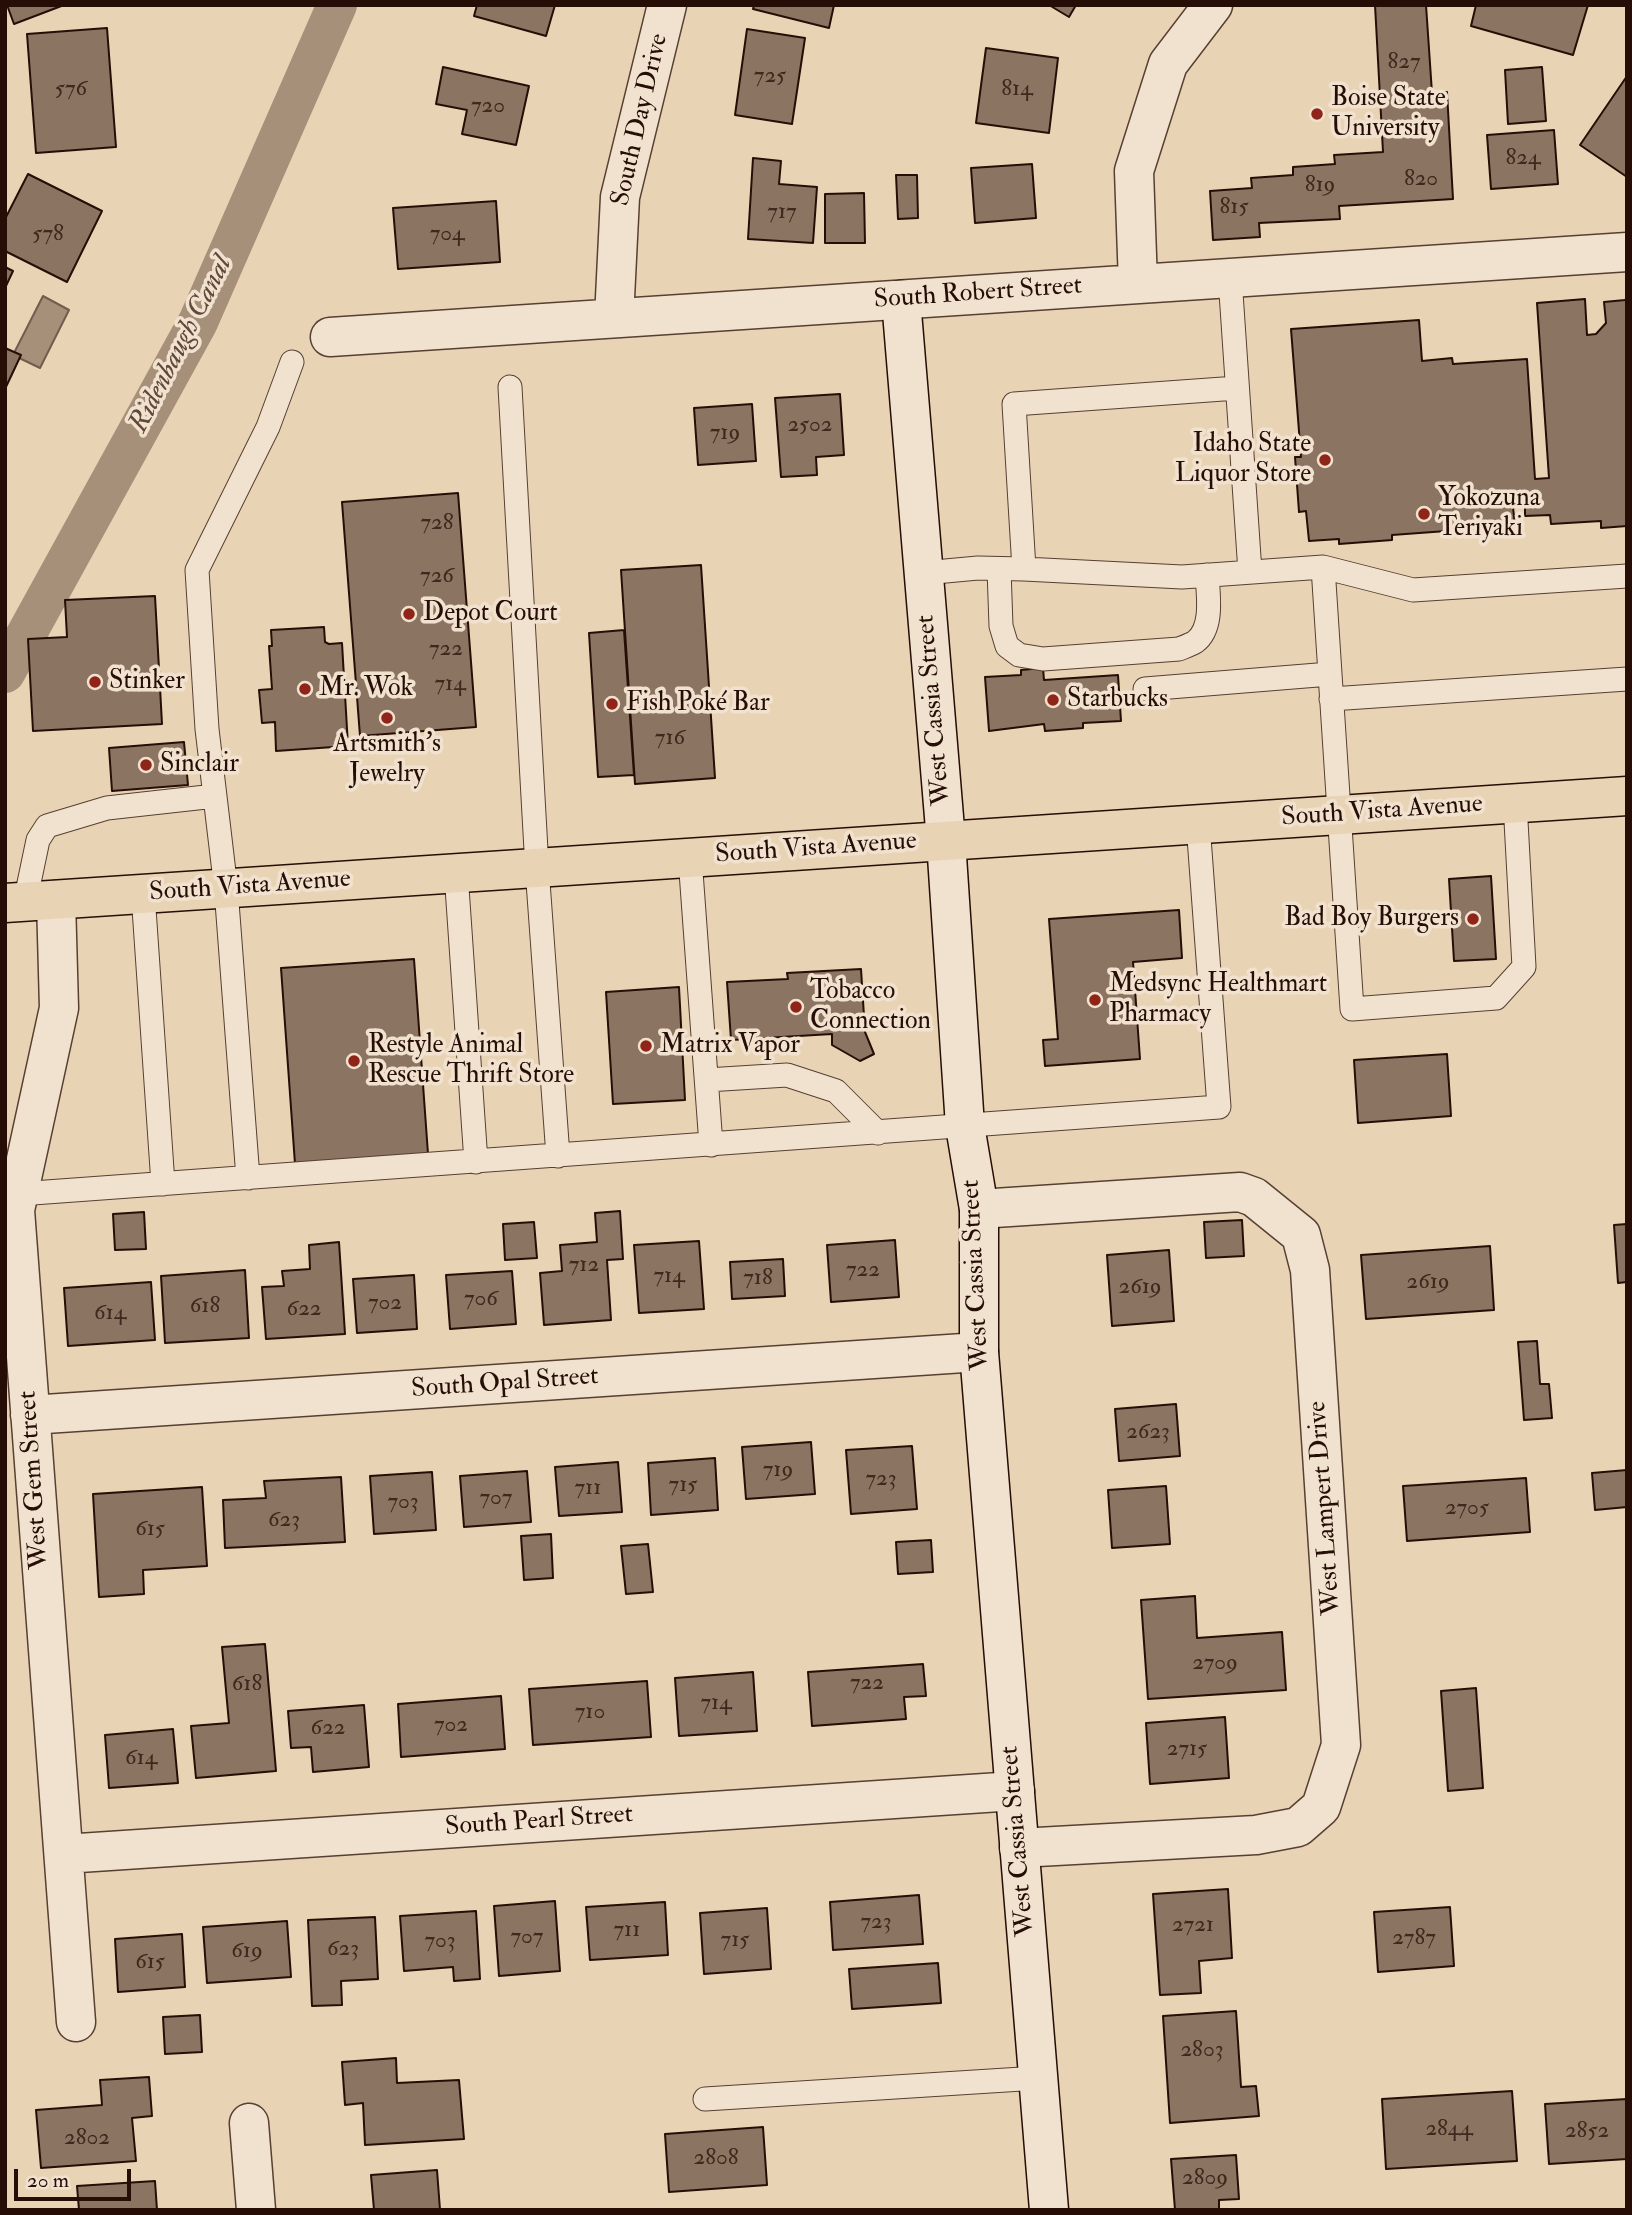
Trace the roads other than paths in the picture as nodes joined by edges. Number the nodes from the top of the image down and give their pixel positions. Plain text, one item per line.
1 (667, 5) edge
2 (1213, 5) edge
3 (1627, 252) edge
4 (1230, 278) junction
5 (1138, 284) junction
6 (901, 300) junction
7 (614, 318) junction
8 (330, 337) dead end
9 (292, 362) dead end
10 (510, 387) dead end
11 (1237, 388) junction
12 (1324, 567) junction
13 (999, 569) junction
14 (1024, 569) junction
15 (1250, 572) junction
16 (924, 573) junction
17 (1207, 575) junction
18 (1627, 576) edge
19 (1330, 674) junction
20 (1627, 680) edge
21 (1145, 689) dead end
22 (1331, 699) junction
23 (215, 796) junction
24 (1627, 796) edge
25 (1515, 803) junction
26 (1339, 815) junction
27 (1198, 824) junction
28 (946, 841) junction
29 (690, 858) junction
30 (537, 868) junction
31 (456, 873) junction
32 (226, 889) junction
33 (143, 894) junction
34 (29, 902) edge
35 (707, 1080) junction
36 (965, 1126) junction
37 (878, 1132) junction
38 (711, 1145) junction
39 (558, 1156) junction
40 (476, 1161) junction
41 (248, 1178) junction
42 (163, 1184) junction
43 (19, 1195) junction
44 (979, 1209) junction
45 (15, 1334) edge
46 (979, 1352) junction
47 (30, 1415) junction
48 (1015, 1791) junction
49 (1019, 1848) junction
50 (64, 1854) junction
51 (76, 2022) dead end
52 (1038, 2078) junction
53 (705, 2099) dead end
54 (249, 2123) dead end
55 (256, 2210) edge
56 (1049, 2210) edge

1 - 7 street, South Day Drive
2 - 5 street
3 - 4 street, South Robert Street
4 - 5 street, South Robert Street
4 - 11 lane
5 - 6 street, South Robert Street
6 - 7 street, South Robert Street
6 - 16 street, West Cassia Street
7 - 8 street, South Robert Street
9 - 23 lane
10 - 30 lane
11 - 14 lane
11 - 15 lane
12 - 15 lane
12 - 18 lane
12 - 19 lane
13 - 14 lane
13 - 16 lane
13 - 17 lane
14 - 17 lane
15 - 17 lane
16 - 28 street, West Cassia Street
19 - 21 lane
19 - 22 lane
20 - 22 lane
22 - 26 lane
23 - 32 lane
23 - 34 lane
24 - 25 main road, South Vista Avenue
25 - 26 main road, South Vista Avenue
25 - 26 lane
26 - 27 main road, South Vista Avenue
27 - 28 main road, South Vista Avenue
27 - 36 lane
28 - 29 main road, South Vista Avenue
28 - 36 street, West Cassia Street
29 - 30 main road, South Vista Avenue
29 - 35 lane
30 - 31 main road, South Vista Avenue
30 - 39 lane
31 - 32 main road, South Vista Avenue
31 - 40 lane
32 - 33 main road, South Vista Avenue
32 - 41 lane
33 - 34 main road, South Vista Avenue
33 - 42 lane
34 - 43 street, West Gem Street
35 - 37 lane
35 - 38 lane
36 - 37 lane
36 - 44 street, West Cassia Street
37 - 38 lane
38 - 39 lane
39 - 40 lane
40 - 41 lane
41 - 42 lane
42 - 43 lane
43 - 45 street, West Gem Street
44 - 46 street, West Cassia Street
44 - 49 street, West Lampert Drive
45 - 47 street, West Gem Street
46 - 47 street, South Opal Street
46 - 48 street, West Cassia Street
47 - 50 street, West Gem Street
48 - 49 street, West Cassia Street
48 - 50 street, South Pearl Street
49 - 52 street, West Cassia Street
50 - 51 street, West Gem Street
52 - 53 lane
52 - 56 street, West Cassia Street
54 - 55 street

